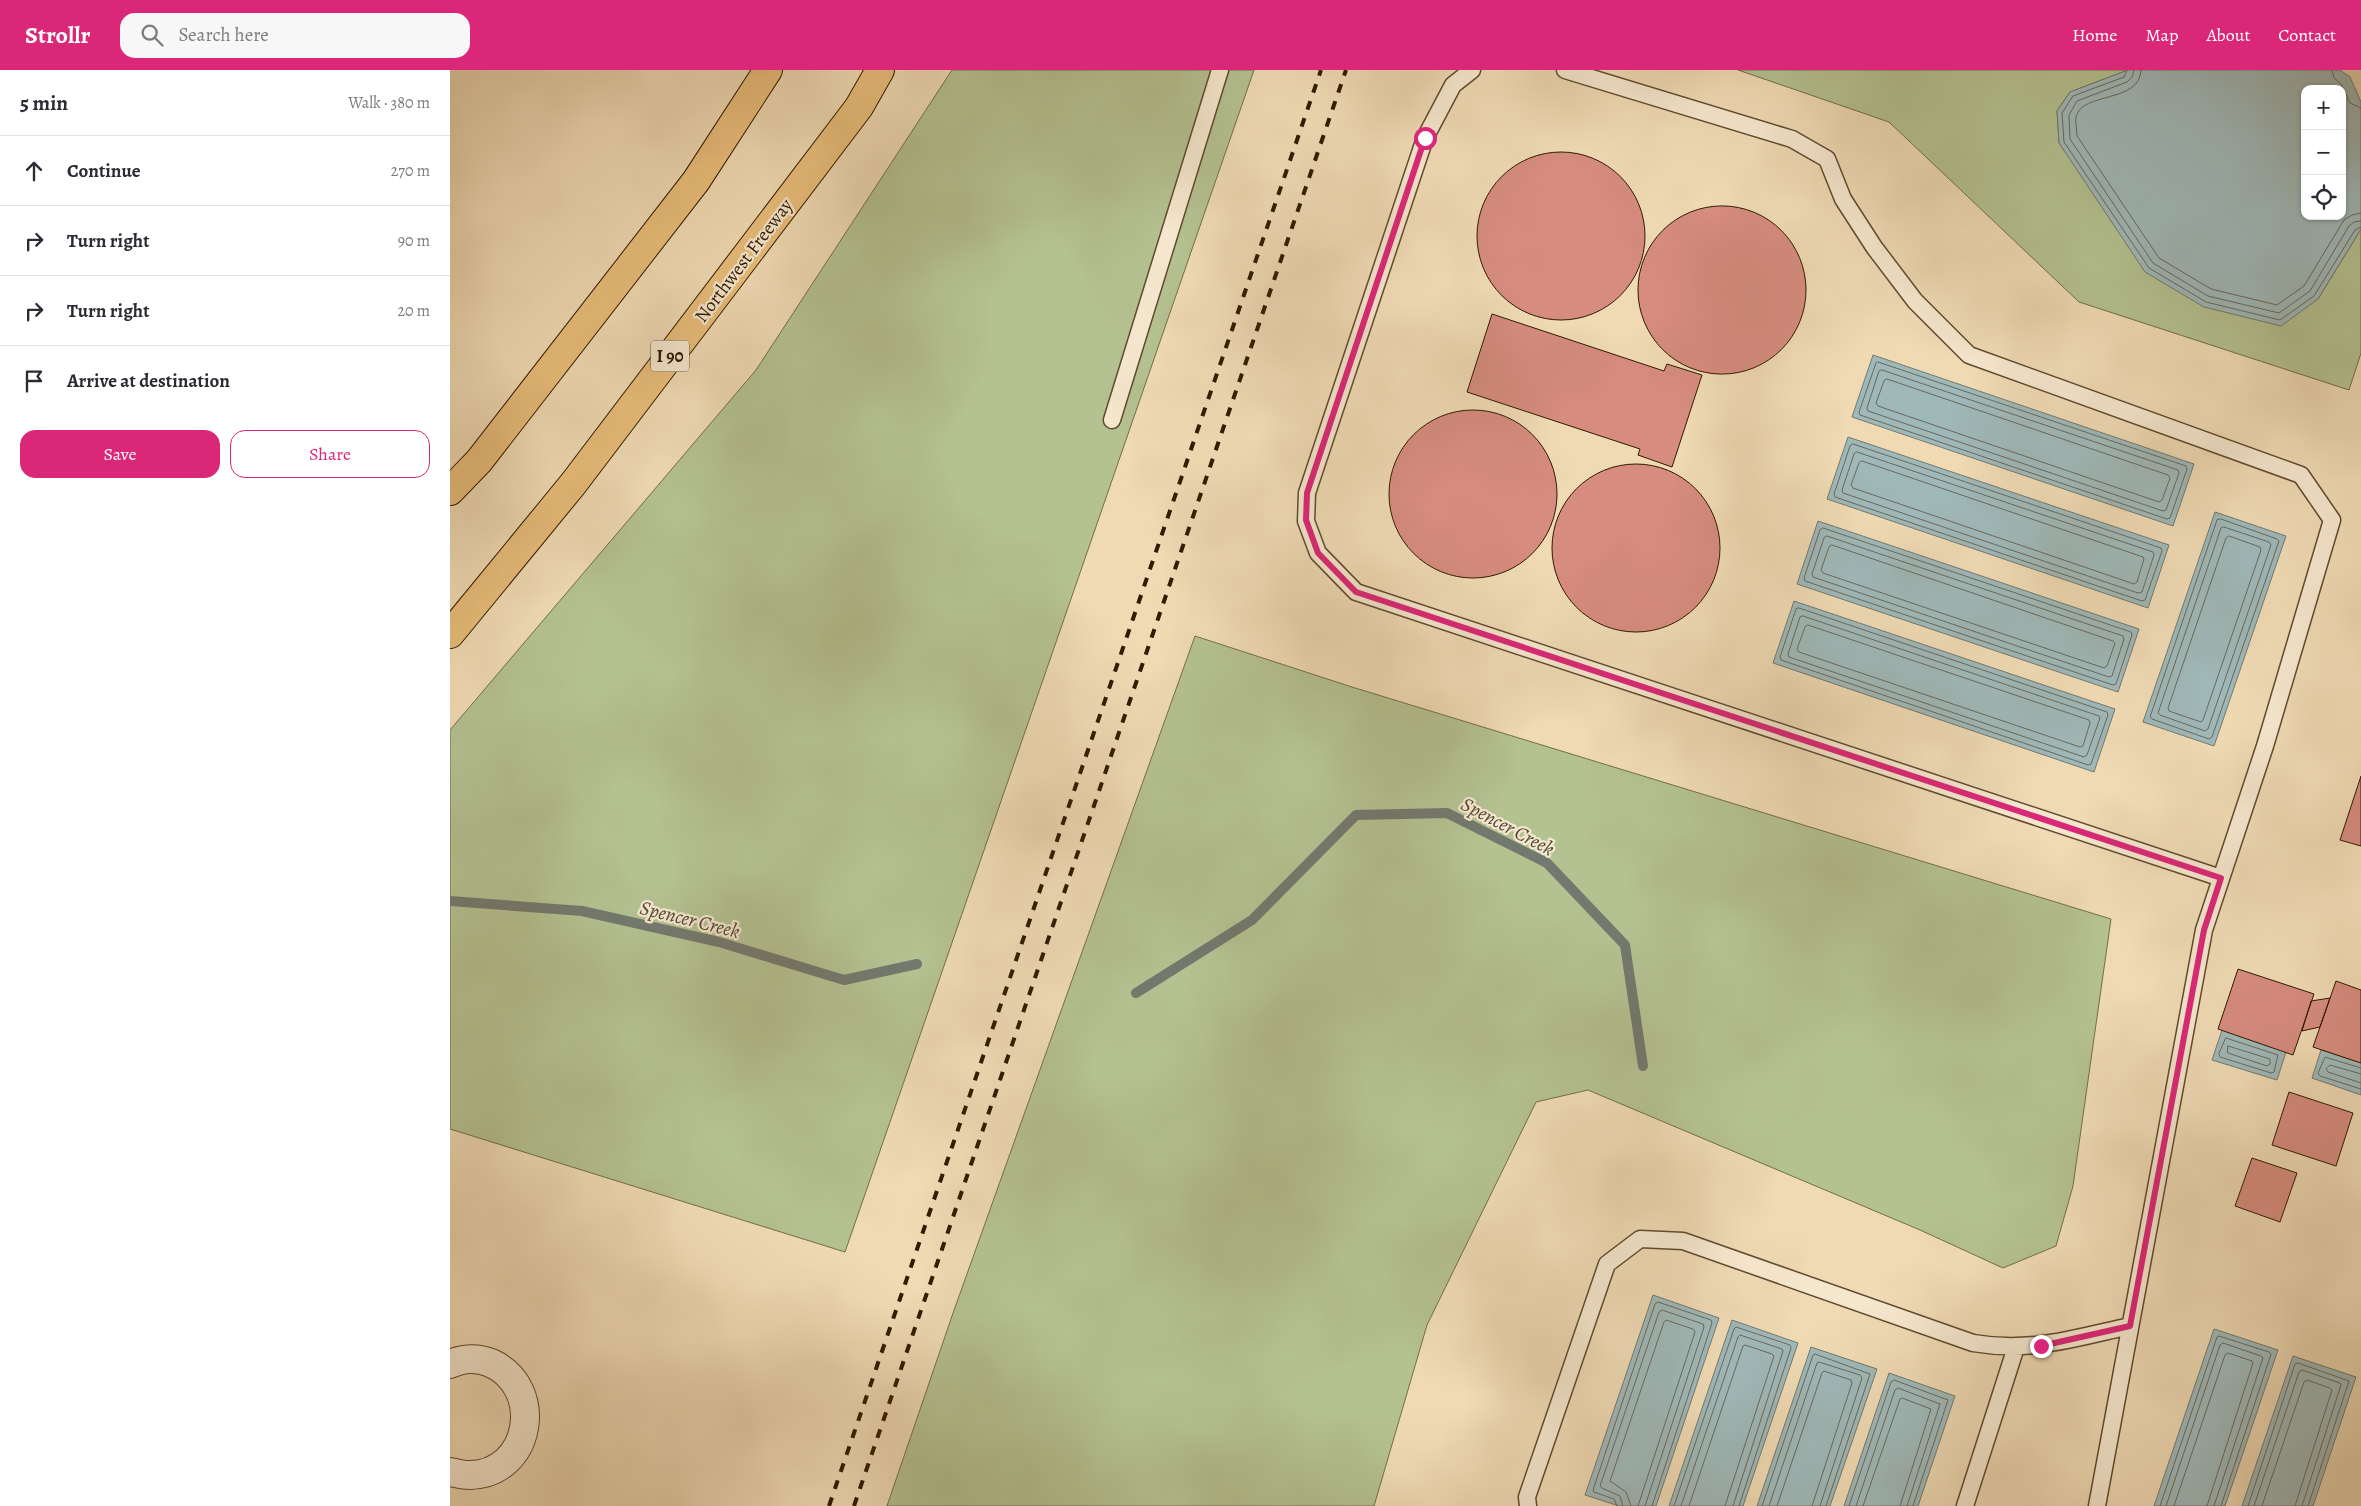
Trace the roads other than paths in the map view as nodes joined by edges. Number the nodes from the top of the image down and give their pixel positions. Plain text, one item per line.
1 (768, 70) edge
2 (880, 70) edge
3 (1220, 70) edge
4 (1472, 70) edge
5 (1565, 70) edge
6 (1112, 420) dead end
7 (450, 491) edge
8 (450, 634) edge
9 (2221, 878) junction
10 (2130, 1326) junction
11 (2016, 1347) junction
12 (450, 1364) edge
13 (450, 1472) edge
14 (1528, 1506) edge
15 (1965, 1506) edge
16 (2097, 1506) edge

1 - 7 highway
2 - 8 highway, Northwest Freeway / I 90
3 - 6 lane
4 - 9 lane
5 - 9 lane
9 - 10 lane
10 - 11 lane
10 - 16 lane
11 - 14 lane
11 - 15 lane
12 - 13 street

